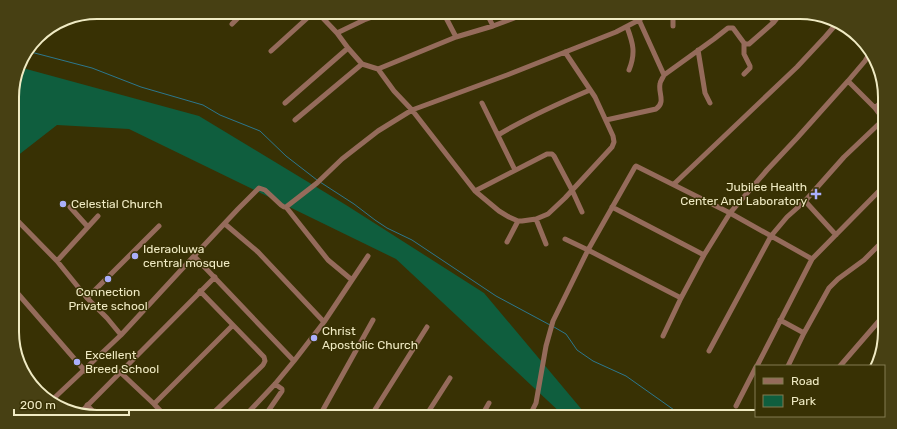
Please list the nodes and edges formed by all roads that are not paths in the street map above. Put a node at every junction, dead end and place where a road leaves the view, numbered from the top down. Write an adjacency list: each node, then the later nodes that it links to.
1 (237, 19): 13 (street)
2 (306, 19): 23 (street)
3 (324, 19): 18 (street)
4 (367, 19): 18 (street)
5 (447, 19): 19 (street)
6 (490, 19): 14 (street)
7 (512, 19): 14 (street)
8 (673, 19): 15 (street)
9 (772, 19): 12 (street)
10 (776, 19): 12 (street)
11 (639, 20): 16 (street); 30 (street)
12 (774, 22): 20 (street)
13 (232, 24)
14 (493, 26): 19 (street)
15 (673, 26)
16 (627, 27): 24 (street); 28 (street)
17 (834, 27): 45 (street)
18 (338, 33): 21 (street)
19 (456, 37): 27 (street)
20 (744, 43): 22 (street); 29 (street)
21 (348, 48): 26 (street); 33 (street)
22 (698, 50): 30 (street); 35 (street)
23 (271, 51)
24 (565, 52): 32 (street); 38 (street)
25 (868, 57): 31 (street)
26 (362, 64): 27 (street); 40 (street)
27 (378, 69): 38 (street)
28 (629, 70)
29 (744, 74)
30 (664, 75): 41 (street)
31 (848, 81): 37 (street); 54 (street)
32 (590, 90): 41 (street); 43 (street)
33 (285, 103)
34 (482, 103): 43 (street)
35 (710, 103)
36 (878, 105): 37 (street)
37 (875, 108): 39 (street)
38 (412, 110): 47 (street); 51 (street)
39 (878, 112)
40 (295, 120)
41 (606, 120): 46 (street)
42 (878, 126): 49 (street)
43 (498, 135): 44 (street)
44 (515, 170): 46 (street); 47 (street)
45 (674, 184): 52 (street); 54 (street)
46 (572, 190): 53 (street); 56 (street)
47 (475, 191): 57 (street)
48 (878, 192): 62 (street)
49 (806, 201): 62 (street); 63 (street)
50 (70, 207): 61 (street)
51 (286, 207): 59 (street); 75 (street)
52 (612, 207): 68 (street); 69 (street)
53 (582, 212)
54 (730, 213): 63 (street); 69 (street)
55 (98, 216): 61 (street)
56 (536, 219): 57 (street); 66 (street)
57 (518, 221): 65 (street)
58 (19, 222): 73 (street)
59 (225, 224): 70 (street); 82 (street)
60 (159, 226): 78 (street)
61 (88, 227): 73 (street)
62 (836, 235): 72 (street)
63 (771, 236): 72 (street); 89 (street)
64 (565, 239): 68 (street)
65 (506, 242)
66 (546, 244)
67 (878, 246): 86 (street)
68 (588, 250): 79 (street); 114 (street)
69 (704, 255): 79 (street)
70 (194, 256): 74 (street); 87 (street)
71 (368, 256): 75 (street)
72 (812, 259): 81 (street)
73 (57, 261): 78 (street)
74 (215, 277): 76 (street); 90 (street)
75 (352, 280): 82 (street)
76 (200, 291): 84 (street); 96 (street)
77 (19, 295): 95 (street)
78 (87, 298): 87 (street)
79 (681, 298): 88 (street)
80 (373, 320): 110 (street)
81 (780, 320): 86 (street); 91 (street)
82 (324, 322): 90 (street)
83 (878, 322): 93 (street)
84 (233, 325): 101 (street); 107 (street)
85 (427, 327): 111 (street)
86 (804, 333): 92 (street)
87 (121, 335): 95 (street)
88 (663, 336)
89 (709, 351)
90 (294, 361): 98 (street)
91 (757, 365)
92 (788, 365)
93 (841, 365)
94 (755, 369): 103 (street)
95 (85, 371): 99 (street)
96 (120, 372): 101 (street); 102 (street)
97 (450, 378): 112 (street)
98 (275, 384): 108 (street); 109 (street)
99 (55, 398)
100 (489, 403): 113 (street)
101 (154, 404): 106 (street)
102 (87, 405): 104 (street); 105 (street)
103 (736, 406)
104 (84, 408)
105 (91, 410)
106 (160, 410)
107 (216, 410)
108 (251, 410)
109 (269, 410)
110 (323, 410)
111 (375, 410)
112 (429, 410)
113 (485, 410)
114 (532, 410)

